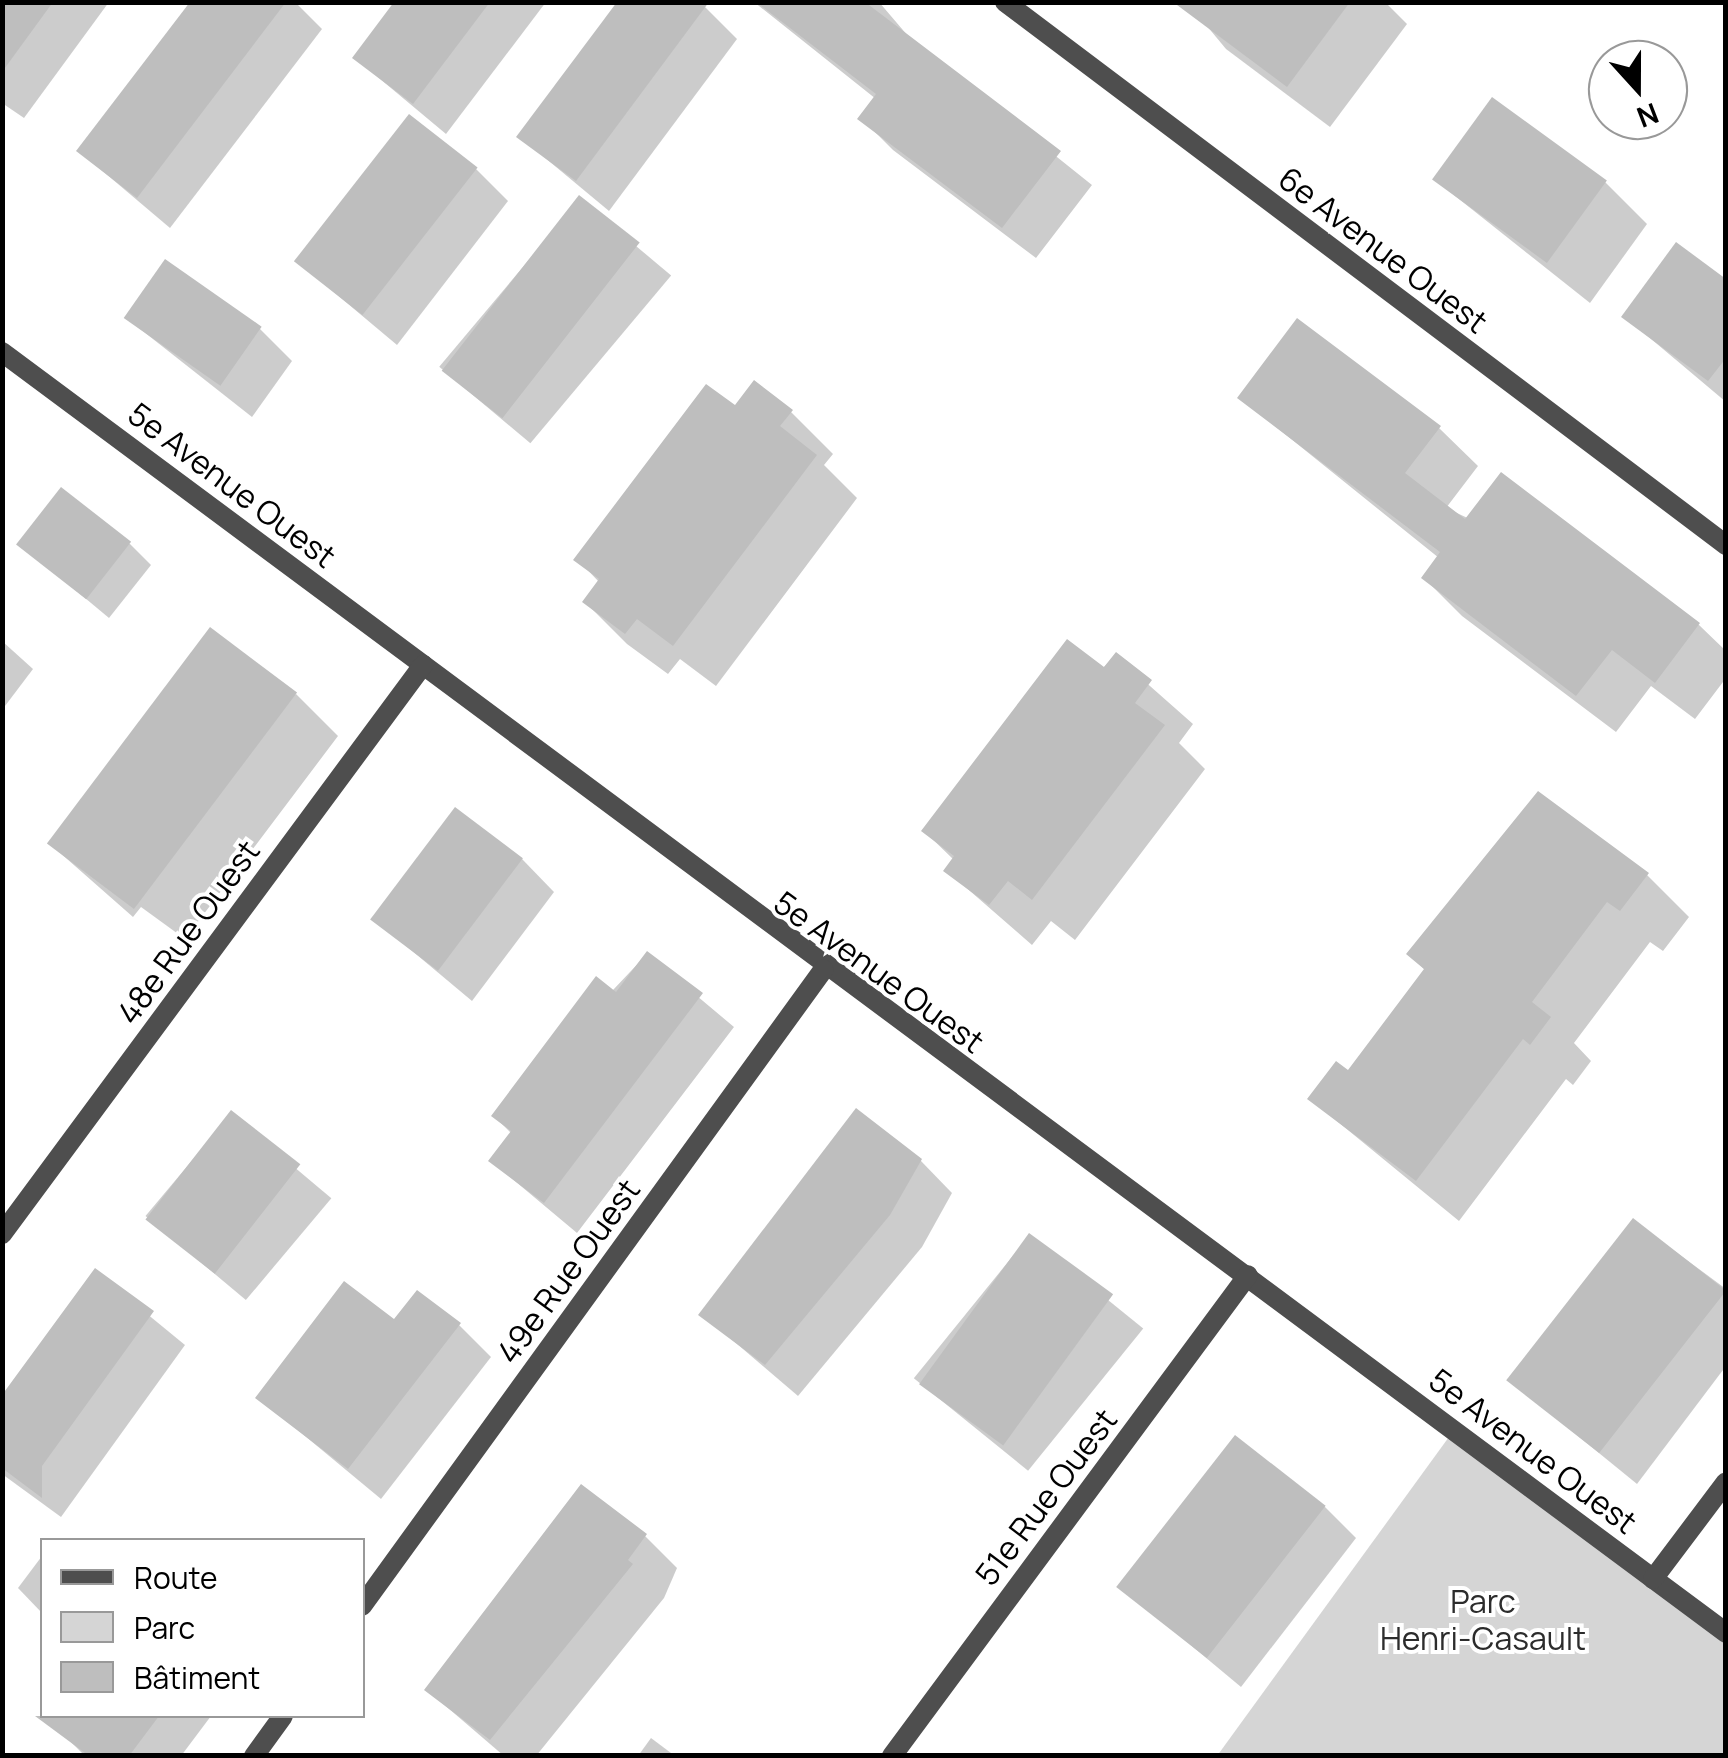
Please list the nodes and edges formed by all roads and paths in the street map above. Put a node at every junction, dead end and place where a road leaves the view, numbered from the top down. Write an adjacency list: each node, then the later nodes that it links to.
1 (1005, 2): 3 (street, 6e Avenue Ouest)
2 (3, 353): 4 (street, 5e Avenue Ouest)
3 (1726, 546)
4 (422, 666): 5 (street, 5e Avenue Ouest); 6 (street, 48e Rue Ouest)
5 (822, 970): 7 (street, 5e Avenue Ouest); 10 (street, 49e Rue Ouest)
6 (2, 1234)
7 (1248, 1275): 9 (street, 5e Avenue Ouest); 14 (street, 51e Rue Ouest)
8 (1726, 1482): 9 (street)
9 (1653, 1579): 11 (street, 5e Avenue Ouest)
10 (365, 1602)
11 (1726, 1634)
12 (282, 1718): 13 (street)
13 (254, 1756)
14 (892, 1756)

